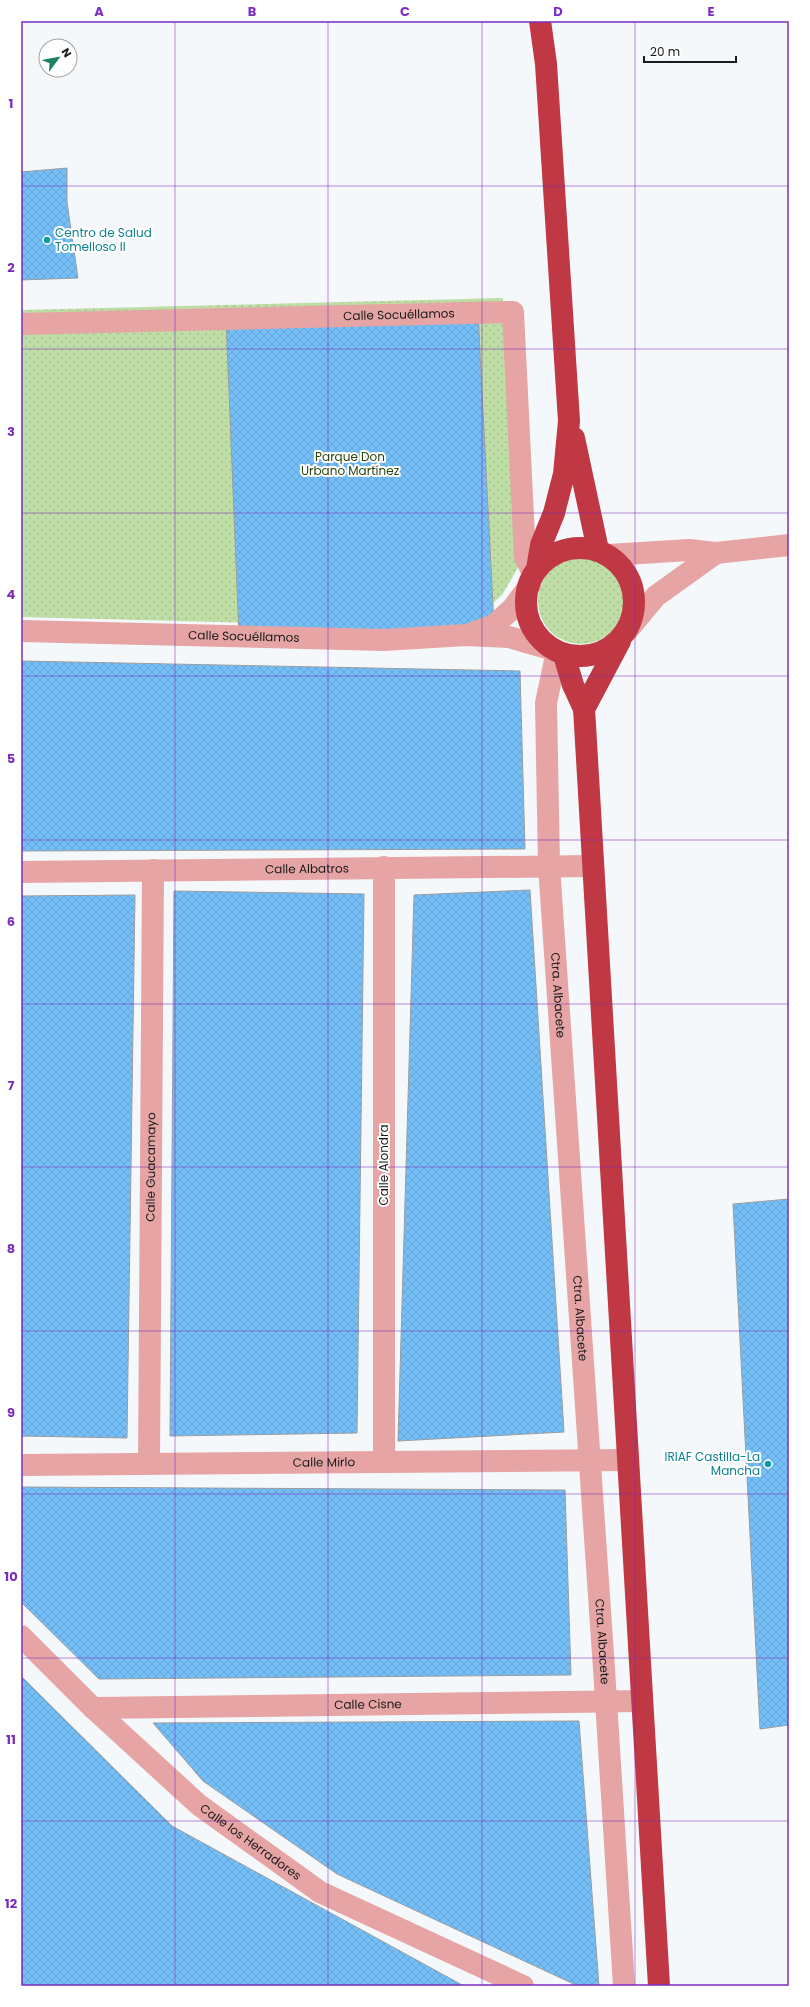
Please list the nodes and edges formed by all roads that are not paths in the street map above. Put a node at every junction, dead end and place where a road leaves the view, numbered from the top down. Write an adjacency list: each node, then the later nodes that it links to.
1 (540, 21): 3 (highway)
2 (21, 324): 7 (street, Calle Socuéllamos)
3 (569, 421): 5 (highway); 7 (highway)
4 (789, 545): 6 (street)
5 (604, 553): 6 (street); 7 (highway); 10 (highway)
6 (716, 553): 10 (street)
7 (533, 576): 9 (street, Calle Socuéllamos); 11 (highway)
8 (21, 631): 9 (street, Calle Socuéllamos)
9 (466, 635): 11 (street, Calle Socuéllamos)
10 (624, 636): 11 (highway); 12 (highway)
11 (561, 653): 12 (highway); 13 (street, Ctra. Albacete)
12 (584, 709): 14 (highway)
13 (549, 866): 14 (street, Calle Albatros); 15 (street, Calle Albatros); 18 (street, Ctra. Albacete)
14 (593, 866): 19 (highway)
15 (384, 867): 16 (street, Calle Albatros); 20 (street, Calle Alondra)
16 (153, 870): 17 (street, Calle Albatros); 21 (street, Calle Guacamayo)
17 (21, 872)
18 (590, 1460): 19 (street, Calle Mirlo); 20 (street, Calle Mirlo); 24 (street, Ctra. Albacete)
19 (628, 1460): 25 (highway)
20 (384, 1462): 21 (street, Calle Mirlo)
21 (149, 1463): 22 (street, Calle Mirlo)
22 (21, 1464)
23 (21, 1636): 26 (street, Calle los Herradores)
24 (606, 1701): 25 (street, Calle Cisne); 26 (street, Calle Cisne); 28 (street, Ctra. Albacete)
25 (642, 1701): 29 (highway)
26 (93, 1708): 27 (street, Calle los Herradores)
27 (523, 1986)
28 (624, 1986)
29 (658, 1986)

